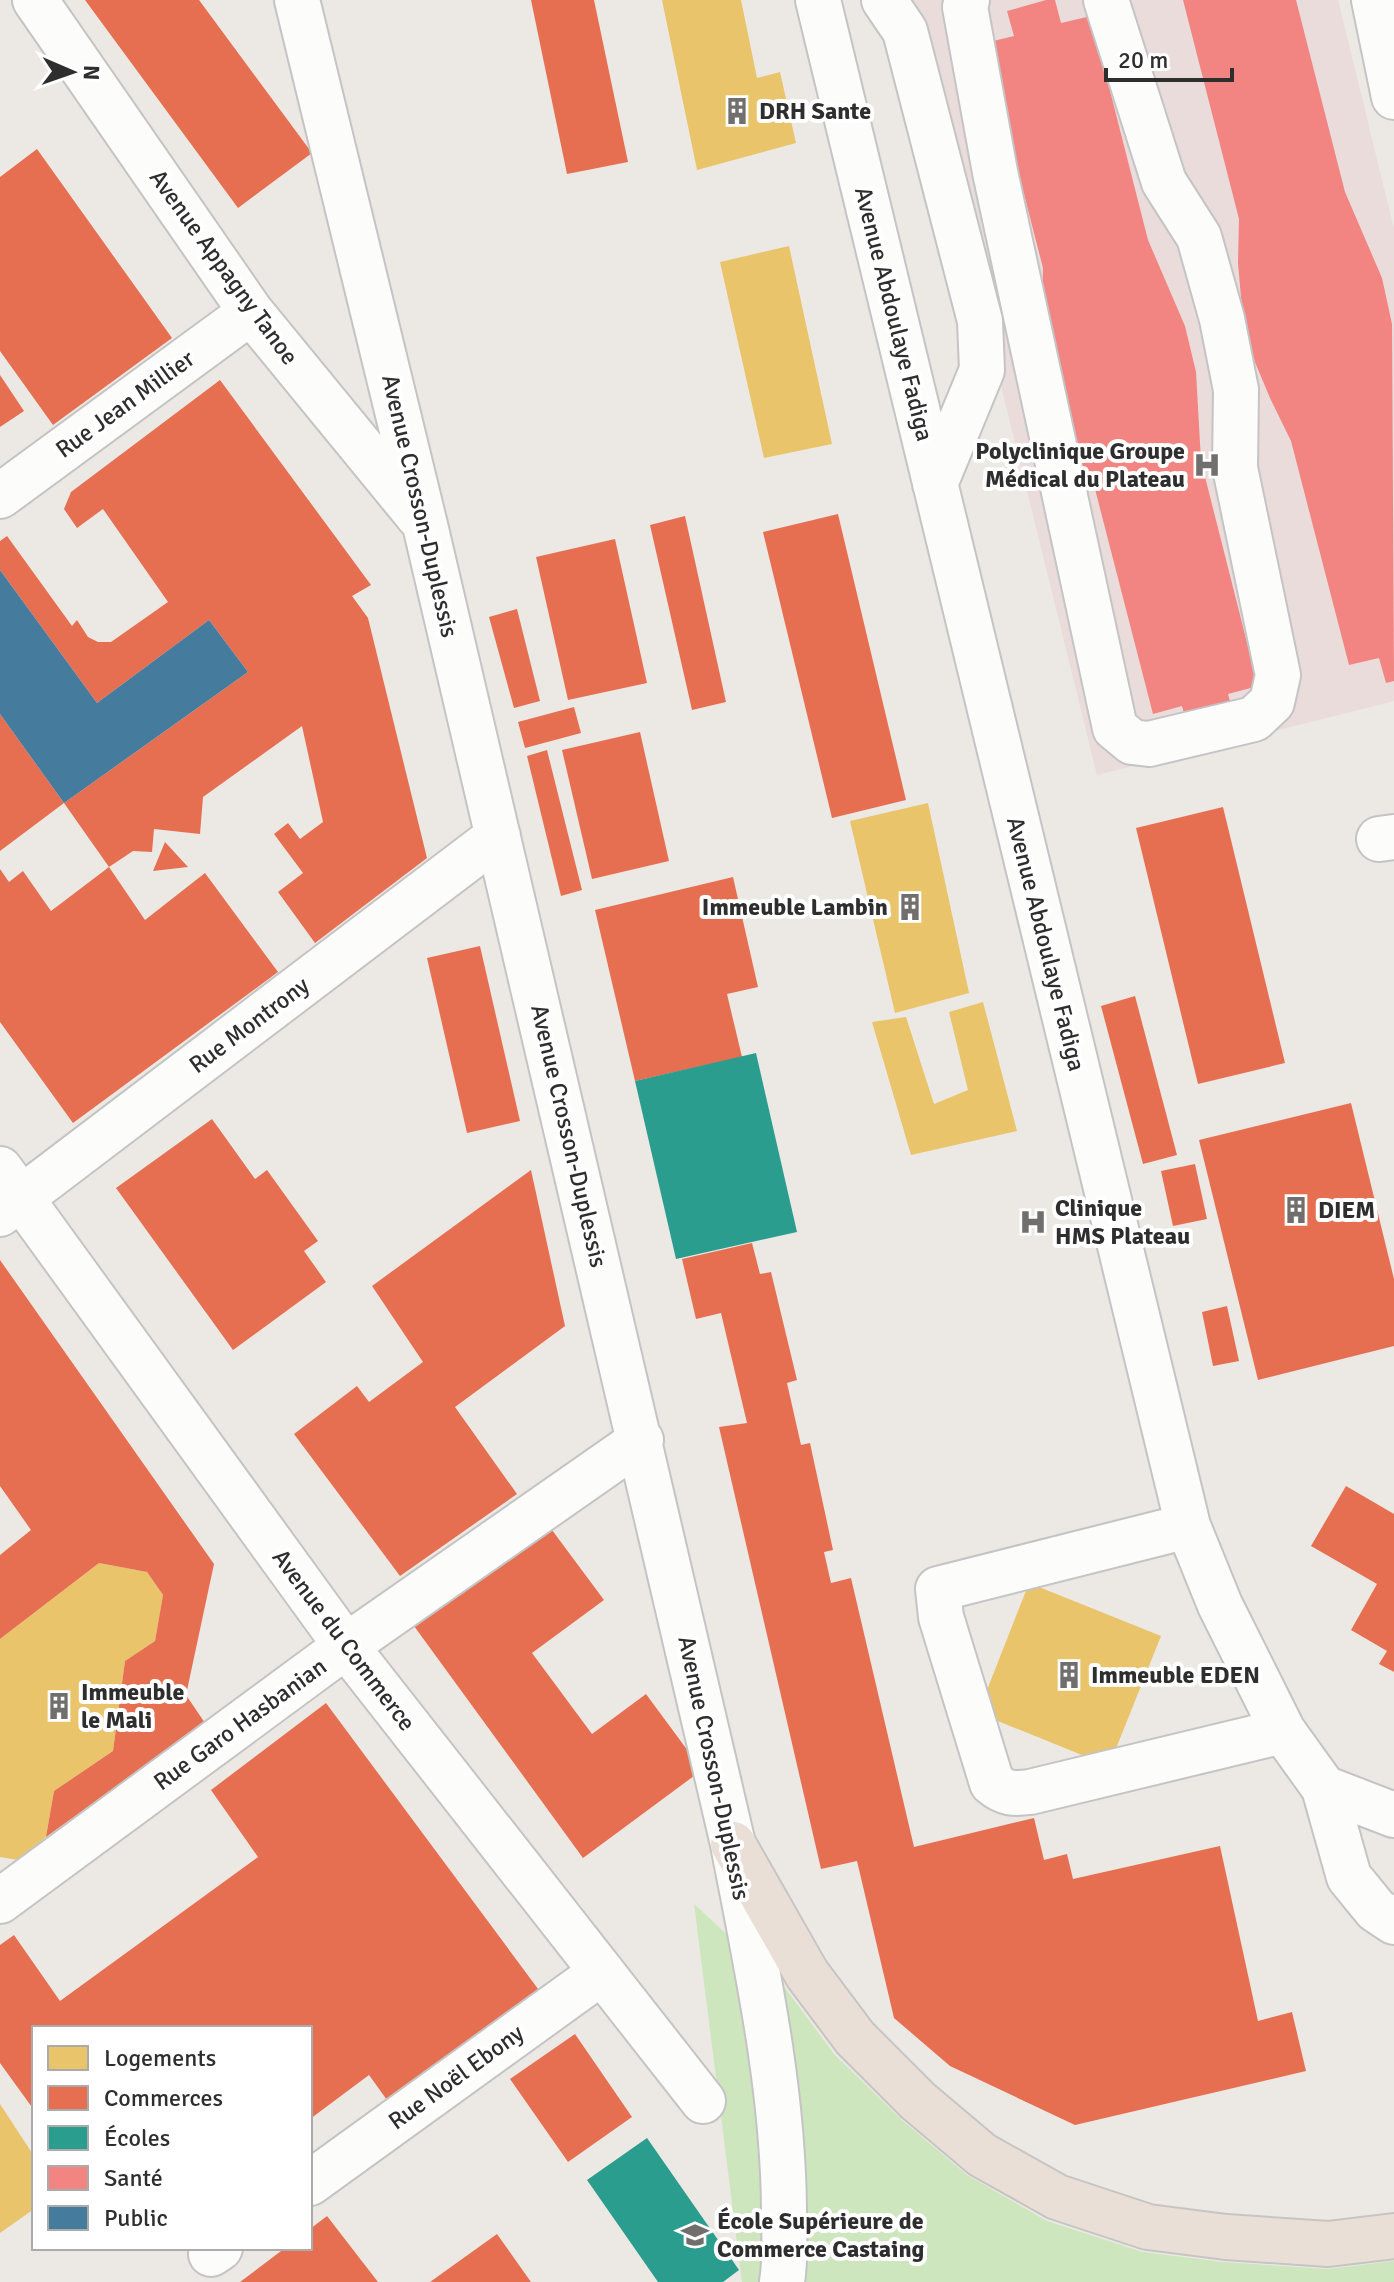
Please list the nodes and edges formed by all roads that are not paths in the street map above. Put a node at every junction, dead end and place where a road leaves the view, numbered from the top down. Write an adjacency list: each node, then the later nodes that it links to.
1 (35, 0): 11 (street, Avenue Appagny Tanoe)
2 (297, 0): 14 (street, Avenue Crosson-Duplessis)
3 (818, 0): 12 (street, Avenue Abdoulaye Fadiga)
4 (884, 0): 10 (street)
5 (967, 0): 9 (street)
6 (1106, 0): 9 (street)
7 (1374, 0): 8 (street)
8 (1394, 97)
9 (995, 172): 10 (street)
10 (946, 189): 12 (street)
11 (251, 312): 13 (street, Rue Jean Millier); 14 (street, Avenue Appagny Tanoe)
12 (935, 484): 18 (street, Avenue Abdoulaye Fadiga)
13 (0, 496)
14 (425, 525): 15 (street, Avenue Crosson-Duplessis)
15 (498, 836): 16 (street, Rue Montrony); 17 (street, Avenue Crosson-Duplessis)
16 (7, 1194): 19 (street, Avenue du Commerce)
17 (641, 1440): 19 (street, Rue Garo Hasbanian); 23 (street, Avenue Crosson-Duplessis)
18 (1188, 1526): 20 (street, Avenue Abdoulaye Fadiga); 20 (street)
19 (346, 1646): 24 (street, Rue Garo Hasbanian); 26 (street, Avenue du Commerce)
20 (1283, 1731): 21 (street, Avenue Abdoulaye Fadiga)
21 (1324, 1788): 22 (street); 25 (street)
22 (1394, 1815)
23 (733, 1844): 29 (highway); 30 (street, Avenue Crosson-Duplessis)
24 (0, 1901)
25 (1394, 1922)
26 (602, 1972): 27 (street, Avenue du Commerce); 28 (street, Rue Noël Ebony)
27 (703, 2101)
28 (312, 2182)
29 (1394, 2236)
30 (782, 2282)

